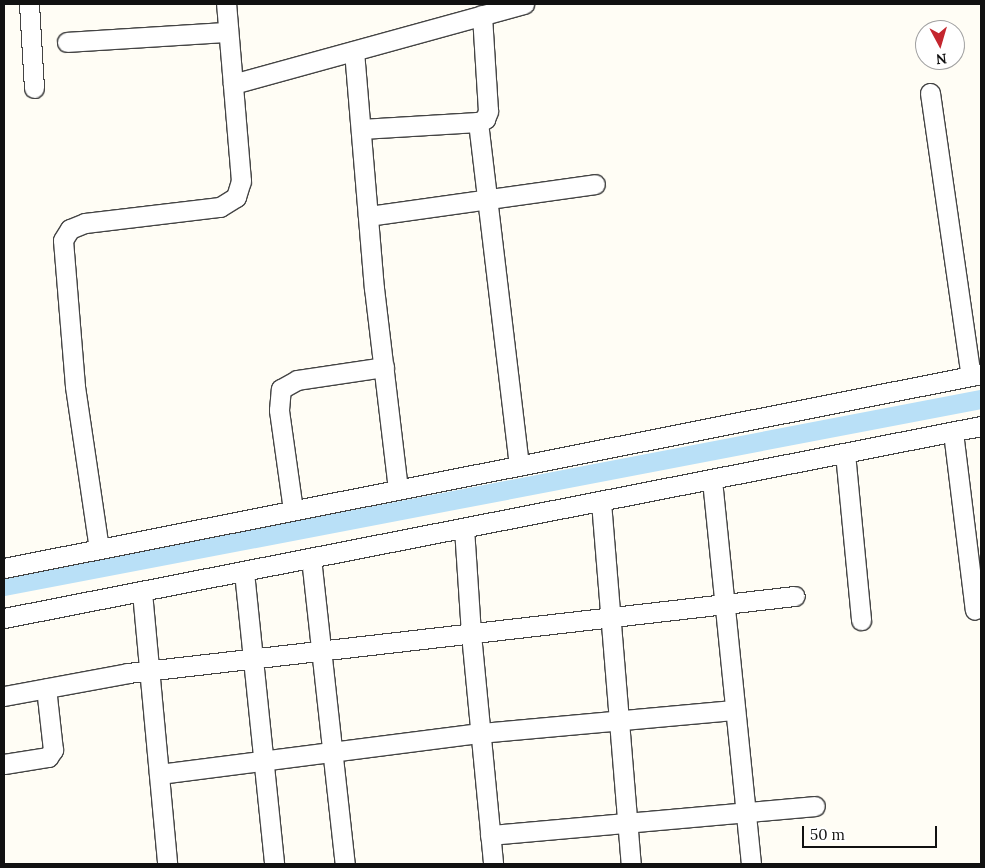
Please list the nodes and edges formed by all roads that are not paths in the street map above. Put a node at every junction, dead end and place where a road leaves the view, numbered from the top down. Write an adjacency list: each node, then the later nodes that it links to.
1 (29, 4): 9 (street)
2 (226, 4): 5 (street)
3 (524, 4): 4 (street)
4 (482, 15): 7 (street); 11 (street)
5 (228, 32): 6 (street); 8 (street)
6 (67, 42)
7 (354, 51): 8 (street); 12 (street)
8 (233, 84): 27 (street)
9 (34, 88)
10 (930, 93): 17 (street)
11 (478, 122): 12 (street); 14 (street)
12 (361, 129): 15 (street)
13 (595, 184): 14 (street)
14 (487, 198): 15 (street); 21 (street)
15 (368, 216): 16 (street)
16 (384, 367): 23 (street); 25 (street)
17 (976, 375): 21 (street)
18 (981, 426): 19 (street)
19 (953, 432): 20 (street); 34 (street)
20 (846, 453): 22 (street); 37 (street)
21 (519, 466): 23 (street)
22 (712, 480): 24 (street); 33 (street)
23 (398, 490): 25 (street)
24 (600, 502): 26 (street); 36 (street)
25 (293, 510): 27 (street)
26 (464, 528): 28 (street); 38 (street)
27 (99, 549): 29 (street)
28 (311, 558): 30 (street); 39 (street)
29 (4, 568)
30 (244, 572): 31 (street); 40 (street)
31 (142, 592): 35 (street); 41 (street)
32 (795, 596): 33 (street)
33 (724, 604): 36 (street); 44 (street)
34 (975, 610)
35 (4, 618)
36 (611, 618): 38 (street); 45 (street)
37 (861, 620)
38 (471, 634): 39 (street); 46 (street)
39 (323, 650): 40 (street); 47 (street)
40 (255, 658): 41 (street); 48 (street)
41 (150, 670): 42 (street); 50 (street)
42 (46, 688): 43 (street); 49 (street)
43 (4, 696)
44 (735, 710): 45 (street); 52 (street)
45 (620, 720): 46 (street); 53 (street)
46 (480, 733): 47 (street); 54 (street)
47 (333, 753): 48 (street); 57 (street)
48 (265, 761): 50 (street); 56 (street)
49 (4, 764)
50 (159, 774): 55 (street)
51 (815, 806): 52 (street)
52 (746, 812): 53 (street); 60 (street)
53 (628, 823): 54 (street); 59 (street)
54 (490, 835): 58 (street)
55 (167, 864)
56 (274, 864)
57 (345, 864)
58 (493, 864)
59 (631, 864)
60 (751, 864)

